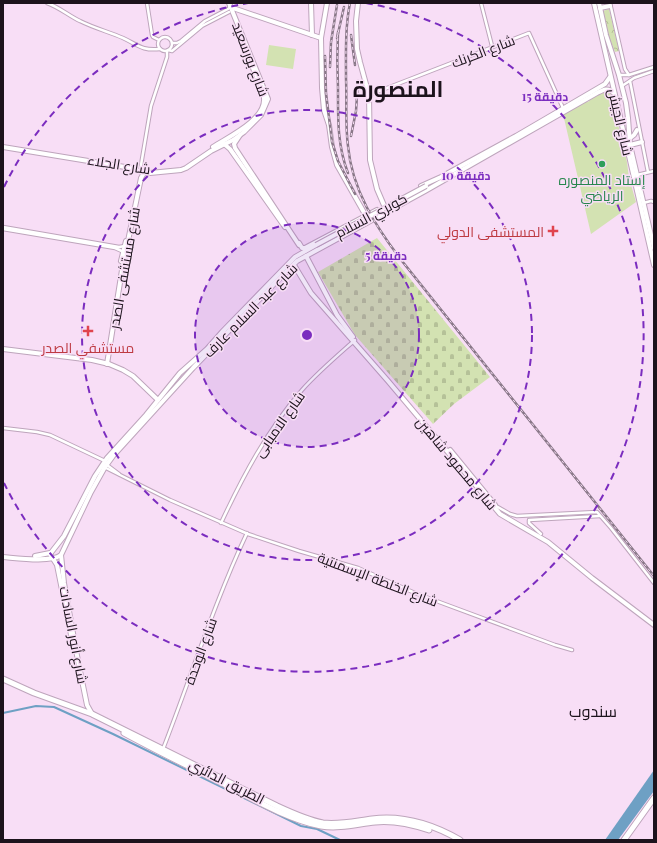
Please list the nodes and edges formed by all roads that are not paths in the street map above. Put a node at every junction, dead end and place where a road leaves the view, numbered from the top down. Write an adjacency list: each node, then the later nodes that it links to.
1 (47, 3): 18 (street)
2 (147, 3): 15 (street)
3 (310, 3): 13 (main road)
4 (327, 3): 14 (main road)
5 (358, 3): 31 (main road)
6 (481, 3): 17 (street)
7 (594, 3): 21 (main road, شارع الجيش)
8 (599, 3): 11 (main road, شارع الجيش)
9 (610, 5): 11 (main road); 24 (street)
10 (228, 7): 12 (street); 13 (main road); 36 (main road, شارع بورسعيد)
11 (600, 8): 20 (main road, شارع الجيش)
12 (201, 25): 16 (street); 19 (street)
13 (312, 35): 14 (main road)
14 (321, 38): 58 (main road)
15 (159, 40): 16 (street); 18 (street)
16 (172, 43): 19 (street)
17 (492, 46): 31 (street, شارع الكرنك); 33 (street, شارع الكرنك)
18 (160, 49): 19 (street)
19 (167, 50): 47 (street)
20 (612, 54): 21 (main road); 23 (main road, شارع الجيش)
21 (607, 61): 25 (main road, شارع الجيش)
22 (654, 69): 24 (street); 26 (street)
23 (619, 75): 24 (street); 28 (main road, شارع الجيش)
24 (629, 75)
25 (610, 77): 27 (main road); 30 (main road, شارع الجيش)
26 (630, 81): 28 (street); 42 (street)
27 (605, 84): 29 (main road); 33 (main road)
28 (622, 86): 32 (main road, شارع الجيش)
29 (604, 90): 30 (main road); 51 (main road)
30 (614, 93): 34 (main road, شارع الجيش)
31 (370, 95): 56 (main road)
32 (626, 103): 34 (main road); 35 (main road, شارع الجيش)
33 (563, 108): 51 (main road)
34 (619, 114): 37 (main road, شارع الجيش)
35 (629, 123): 37 (main road); 41 (main road, شارع الجيش)
36 (251, 124): 39 (main road, شارع بورسعيد); 40 (main road, شارع بورسعيد)
37 (621, 124): 69 (main road, شارع الجيش)
38 (637, 130): 41 (main road)
39 (240, 135): 43 (main road, شارع بورسعيد); 53 (main road, شارع محمود شاهين)
40 (227, 138): 46 (main road, شارع الجلاء)
41 (629, 139): 44 (main road, شارع الجيش)
42 (642, 142): 44 (main road); 49 (street)
43 (224, 144): 46 (main road, شارع الجلاء); 53 (main road, شارع محمود شاهين)
44 (630, 145): 50 (main road, شارع الجيش)
45 (3, 146): 47 (main road, شارع الجلاء)
46 (197, 159): 47 (main road, شارع الجلاء)
47 (142, 171): 66 (main road, شارع مستشفى الصدر)
48 (654, 171): 49 (street)
49 (648, 172): 50 (street)
50 (637, 175): 55 (main road, شارع الجيش)
51 (440, 180): 52 (main road, كوبري السلام)
52 (425, 187): 56 (main road, شارع عبد السلام عارف); 57 (main road, شارع عبد السلام عارف); 67 (main road, كوبري السلام, bridge)
53 (264, 195): 64 (main road, شارع محمود شاهين); 67 (main road, شارع محمود شاهين)
54 (654, 202): 55 (street)
55 (643, 203): 65 (main road, شارع الجيش)
56 (384, 206): 57 (main road); 58 (main road, شارع عبد السلام عارف)
57 (386, 211): 60 (main road, شارع عبد السلام عارف)
58 (366, 216): 59 (main road, شارع عبد السلام عارف)
59 (361, 218): 60 (main road); 62 (main road, شارع عبد السلام عارف)
60 (364, 223): 63 (main road, شارع عبد السلام عارف)
61 (3, 228): 66 (street)
62 (342, 228): 63 (main road); 64 (main road, شارع عبد السلام عارف)
63 (346, 233): 67 (main road, شارع عبد السلام عارف)
64 (298, 243): 67 (main road, شارع محمود شاهين)
65 (654, 247)
66 (124, 248): 74 (main road, شارع مستشفى الصدر)
67 (302, 254): 68 (main road, شارع عبد السلام عارف); 70 (main road, شارع محمود شاهين); 75 (main road, شارع عبد السلام عارف)
68 (294, 265): 71 (main road, شارع محمود شاهين); 76 (main road, شارع عبد السلام عارف)
69 (654, 265)
70 (334, 309): 71 (main road); 72 (main road, شارع محمود شاهين)
71 (330, 312): 72 (main road, شارع محمود شاهين)
72 (354, 341): 80 (main road, شارع محمود شاهين); 85 (street, شارع الامبابى)
73 (3, 349): 74 (main road)
74 (106, 363): 79 (main road)
75 (185, 368): 76 (main road); 78 (main road, شارع عبد السلام عارف)
76 (193, 368): 77 (main road, شارع عبد السلام عارف)
77 (185, 377): 78 (main road); 82 (main road, شارع عبد السلام عارف)
78 (174, 381): 79 (main road, شارع عبد السلام عارف)
79 (158, 400): 82 (main road, شارع عبد السلام عارف)
80 (419, 416): 83 (main road, شارع محمود شاهين); 97 (main road, شارع محمود شاهين)
81 (3, 428): 82 (street, شارع الخلطة الإسمنتية)
82 (104, 464): 85 (street, شارع الخلطة الإسمنتية); 88 (main road, شارع عبد السلام عارف); 89 (main road, شارع عبد السلام عارف)
83 (496, 506): 84 (street); 87 (main road, شارع محمود شاهين)
84 (600, 516): 87 (street); 96 (street)
85 (222, 523): 86 (street, شارع الخلطة الإسمنتية)
86 (247, 533): 98 (street, شارع الخلطة الإسمنتية); 103 (street, شارع الوحدة)
87 (541, 534): 97 (main road, شارع محمود شاهين)
88 (60, 543): 89 (main road); 90 (main road, شارع عبد السلام عارف)
89 (64, 546): 91 (main road, شارع عبد السلام عارف)
90 (50, 553): 92 (main road); 93 (main road)
91 (61, 555): 93 (main road); 94 (main road, شارع أنور السادات)
92 (3, 556): 93 (main road)
93 (53, 558): 95 (main road, شارع أنور السادات)
94 (61, 561): 95 (main road); 100 (main road, شارع أنور السادات)
95 (56, 562): 100 (main road, شارع أنور السادات)
96 (654, 583)
97 (654, 623)
98 (572, 650)
99 (3, 681): 101 (highway, الطريق الدائري); 104 (highway, الطريق الدائري)
100 (86, 703): 101 (main road, شارع أنور السادات); 102 (main road, شارع أنور السادات)
101 (83, 710): 102 (highway, الطريق الدائري)
102 (92, 714): 103 (highway, الطريق الدائري)
103 (163, 749): 104 (highway, الطريق الدائري)
104 (201, 770): 105 (highway, الطريق الدائري)
105 (217, 778): 108 (highway, الطريق الدائري); 109 (highway, الطريق الدائري)
106 (654, 798): 110 (highway)
107 (654, 804): 111 (highway)
108 (454, 840)
109 (460, 840)
110 (624, 840)
111 (627, 840)

